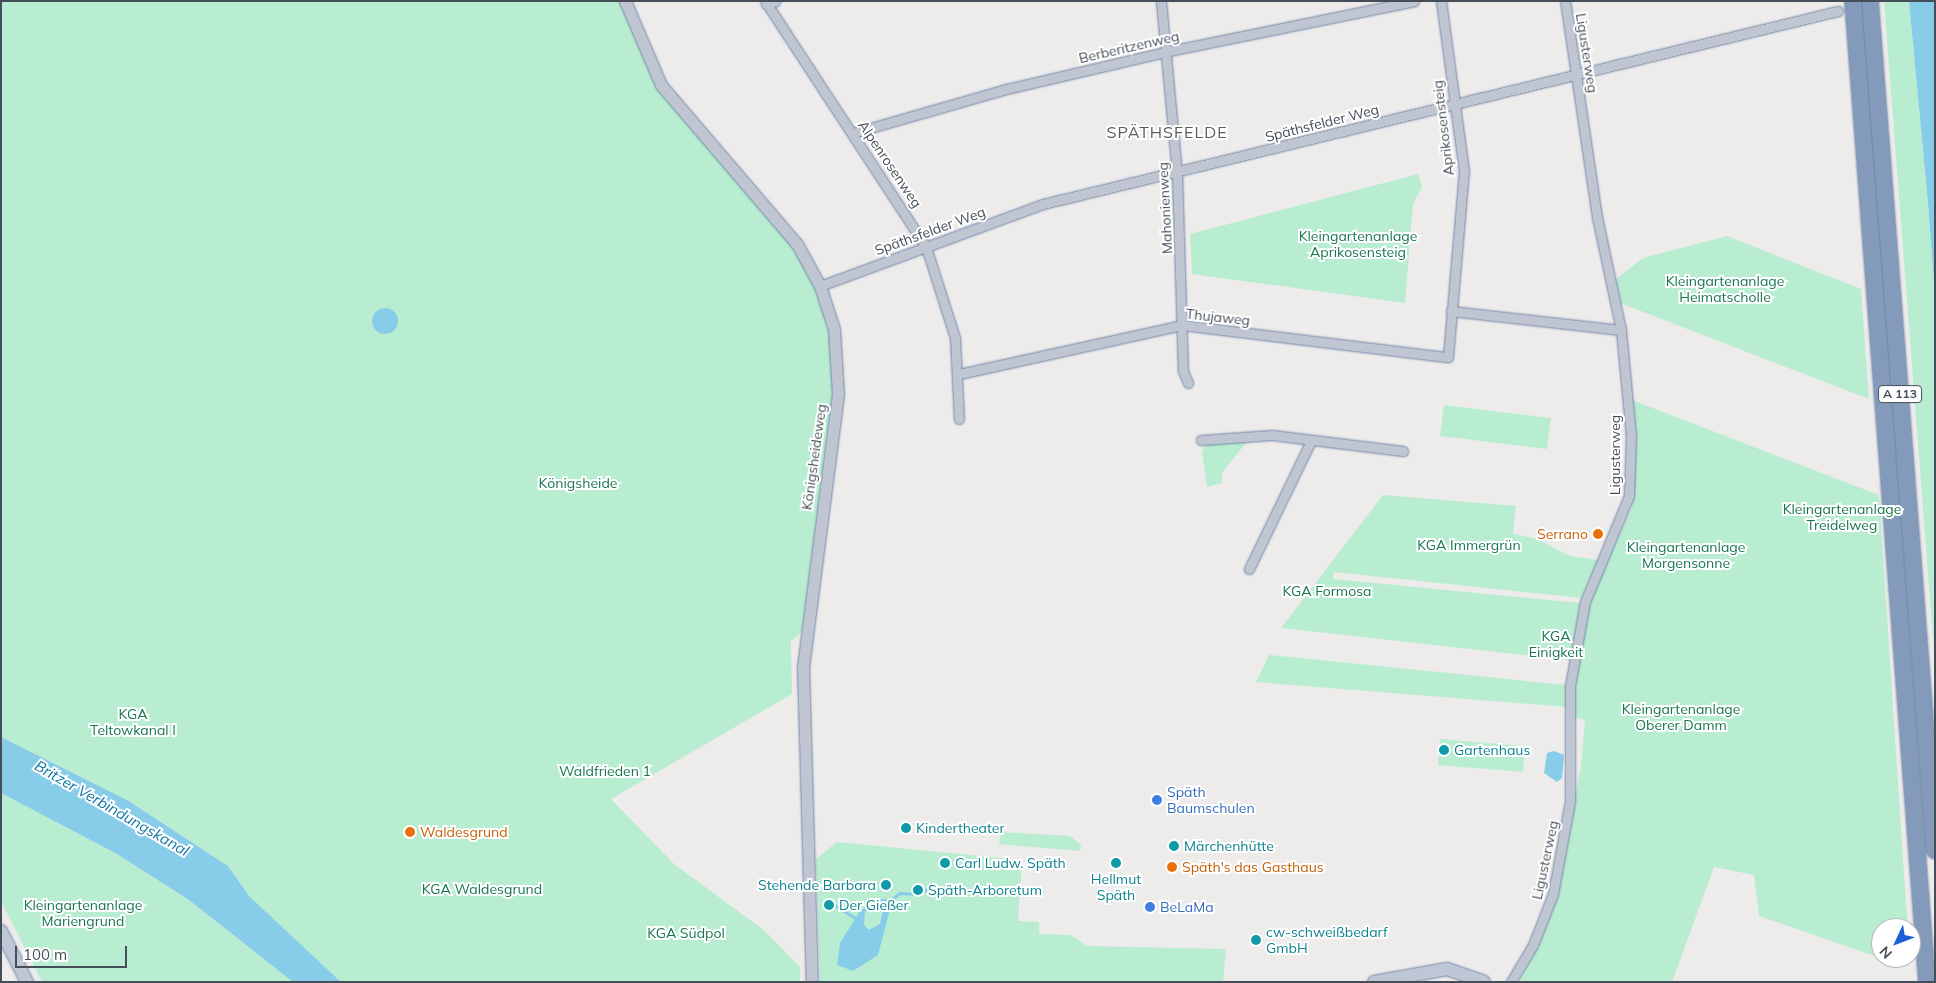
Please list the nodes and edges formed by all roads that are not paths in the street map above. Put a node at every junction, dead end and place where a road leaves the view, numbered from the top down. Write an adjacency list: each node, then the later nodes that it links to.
1 (625, 1): 18 (street, Königsheideweg)
2 (776, 1): 9 (street)
3 (1161, 1): 12 (street, Mahonienweg)
4 (1414, 1): 12 (street, Berberitzenweg)
5 (1441, 1): 14 (street, Aprikosensteig)
6 (1565, 1): 13 (street, Ligusterweg)
7 (1853, 1): 11 (highway, A 113)
8 (1870, 1): 30 (highway, A 113)
9 (765, 2): 15 (street, Alpenrosenweg)
10 (1841, 6): 11 (highway); 13 (street, Späthsfelder Weg)
11 (1854, 22): 37 (highway, A 113)
12 (1169, 51): 15 (street, Berberitzenweg); 16 (street, Mahonienweg)
13 (1576, 76): 14 (street, Späthsfelder Weg); 21 (street, Ligusterweg)
14 (1454, 105): 16 (street, Späthsfelder Weg); 19 (street, Aprikosensteig)
15 (853, 133): 17 (street, Alpenrosenweg)
16 (1177, 172): 17 (street, Späthsfelder Weg); 20 (street, Mahonienweg)
17 (926, 247): 18 (street, Späthsfelder Weg); 23 (street, Alpenrosenweg)
18 (820, 286): 33 (street, Königsheideweg)
19 (1451, 311): 21 (street); 22 (street, Aprikosensteig)
20 (1182, 325): 22 (street, Thujaweg); 23 (street, Thujaweg); 24 (street, Mahonienweg)
21 (1620, 330): 36 (street, Ligusterweg)
22 (1448, 357)
23 (959, 374): 25 (street, Alpenrosenweg)
24 (1188, 383)
25 (959, 419)
26 (1201, 440): 27 (street)
27 (1311, 441): 28 (street); 29 (street)
28 (1404, 451)
29 (1249, 569)
30 (1935, 852)
31 (1, 931): 32 (main road)
32 (27, 982)
33 (812, 982)
34 (1374, 982): 35 (main road)
35 (1484, 982)
36 (1511, 982)
37 (1927, 982)

